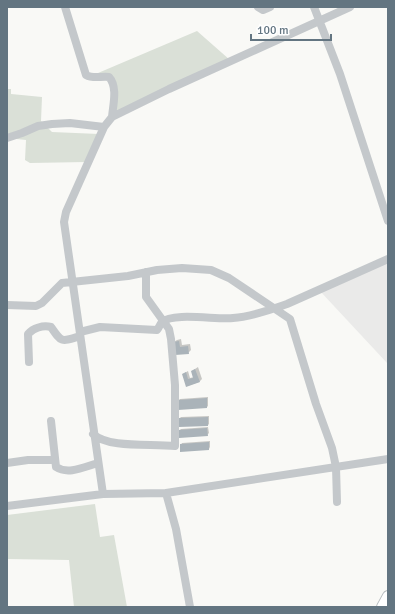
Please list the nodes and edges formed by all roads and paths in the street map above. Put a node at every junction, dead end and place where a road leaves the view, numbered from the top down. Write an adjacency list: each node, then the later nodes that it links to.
1 (64, 7): 7 (street)
2 (258, 7): 3 (street)
3 (270, 7)
4 (314, 7): 6 (street)
5 (350, 7): 6 (street)
6 (319, 22): 7 (street); 10 (street)
7 (112, 117): 8 (street)
8 (104, 127): 9 (street); 13 (street)
9 (7, 138)
10 (388, 221)
11 (388, 259): 15 (street)
12 (146, 272): 13 (street); 15 (street); 16 (street)
13 (72, 282): 14 (street); 17 (street)
14 (7, 305)
15 (275, 308): 16 (street); 25 (street)
16 (163, 322): 17 (street); 20 (street)
17 (80, 334): 18 (street); 20 (street)
18 (29, 362)
19 (51, 421): 22 (street)
20 (93, 434): 24 (street)
21 (388, 459): 25 (street)
22 (55, 460): 23 (street); 24 (street)
23 (7, 463)
24 (98, 464): 27 (street)
25 (336, 466): 26 (street); 28 (street)
26 (166, 493): 27 (street); 31 (street)
27 (103, 494): 29 (street)
28 (337, 502)
29 (7, 506)
30 (388, 596): 32 (main road)
31 (190, 607)
32 (382, 607)

